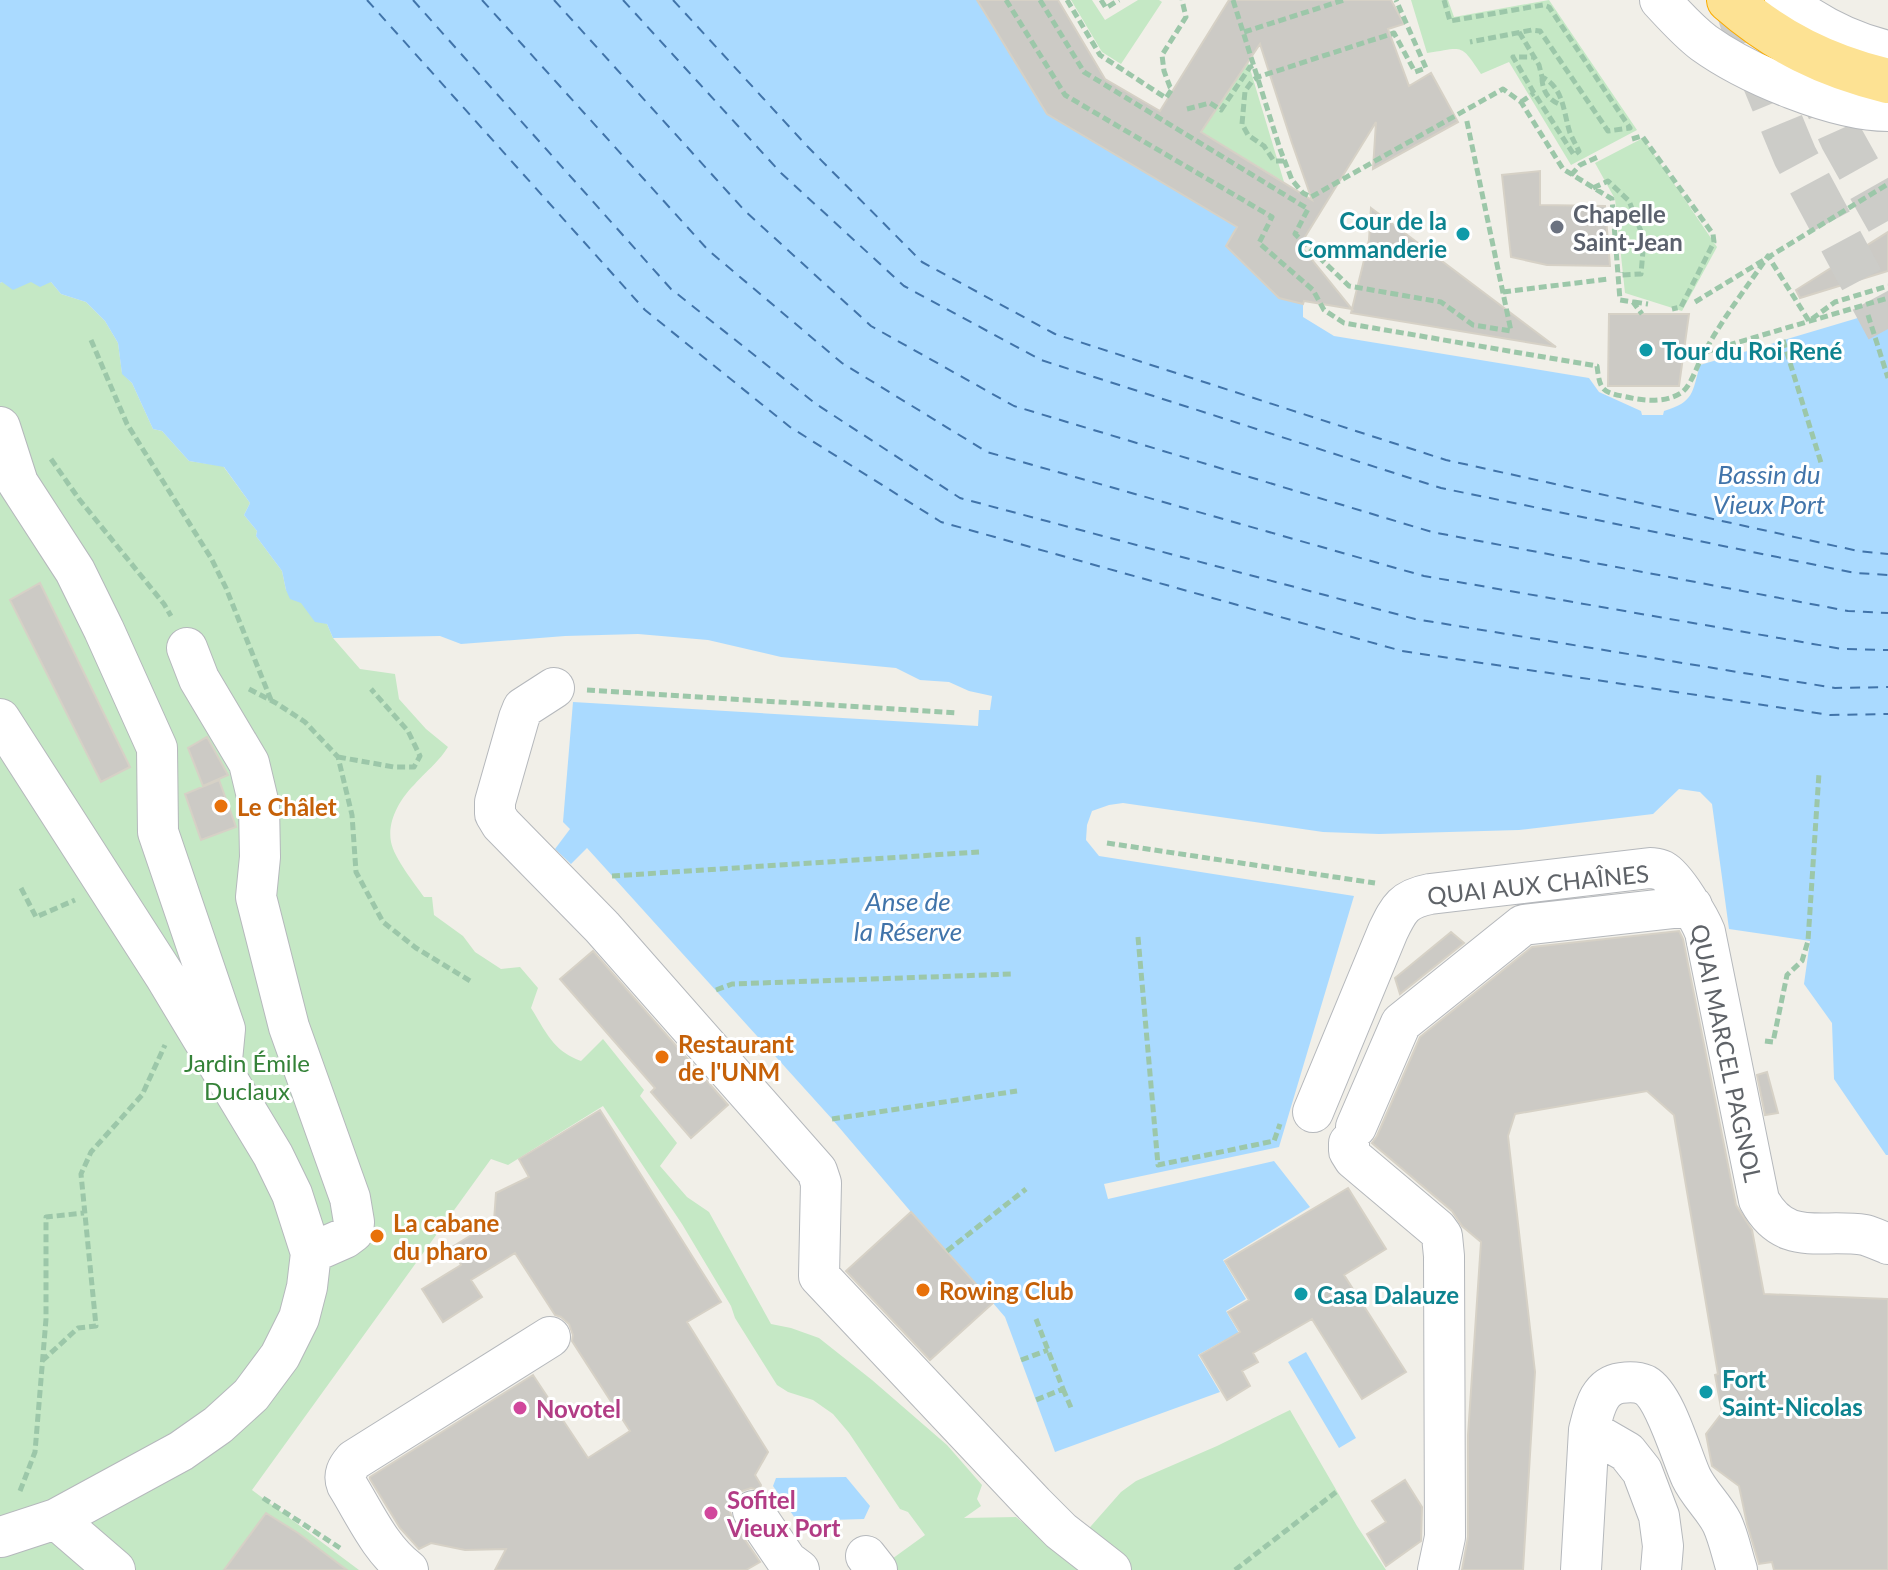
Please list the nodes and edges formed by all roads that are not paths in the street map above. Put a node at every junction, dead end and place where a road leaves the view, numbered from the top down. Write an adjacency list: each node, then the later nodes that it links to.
1 (1660, 0): 6 (street)
2 (1729, 0): 5 (highway)
3 (1785, 0): 4 (street)
4 (1888, 51)
5 (1888, 81)
6 (1888, 111)
7 (0, 427): 12 (street)
8 (187, 648): 15 (street)
9 (554, 688): 24 (street)
10 (0, 719): 12 (street)
11 (1692, 906): 13 (street, QUAI AUX CHAÎNES); 14 (street, QUAI MARCEL PAGNOL); 25 (street)
12 (221, 1068): 15 (street)
13 (1298, 1115)
14 (1888, 1244)
15 (311, 1253): 19 (street)
16 (550, 1337): 23 (street)
17 (1589, 1430): 26 (street); 27 (street); 28 (street)
18 (753, 1511): 21 (street)
19 (56, 1519): 20 (street); 22 (street)
20 (4, 1547)
21 (787, 1567)
22 (115, 1570)
23 (408, 1570)
24 (1111, 1570)
25 (1438, 1570)
26 (1581, 1570)
27 (1661, 1570)
28 (1737, 1570)

